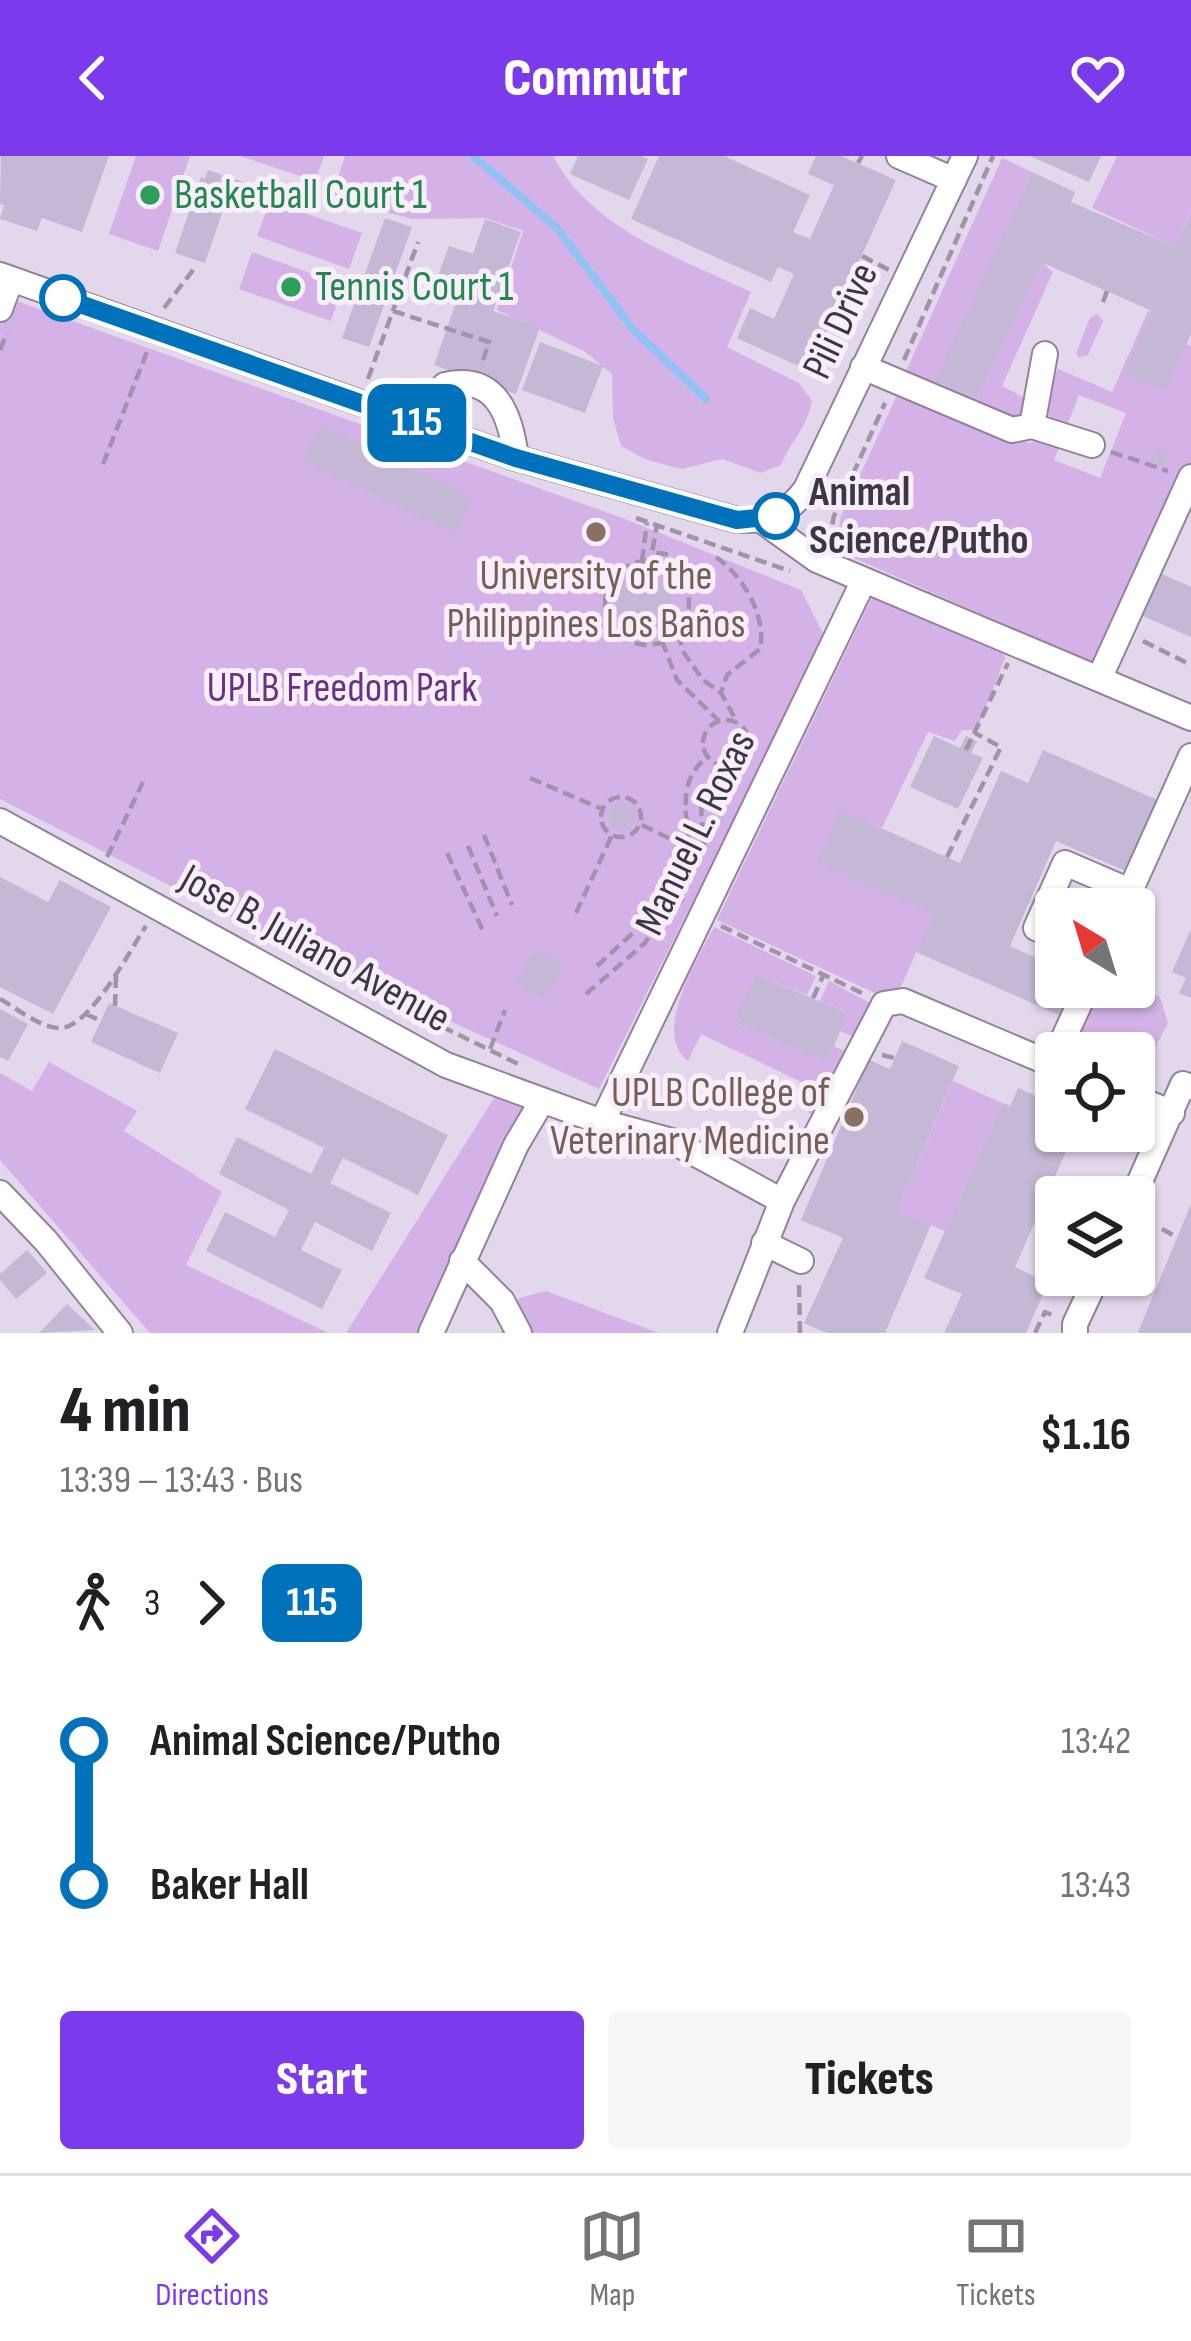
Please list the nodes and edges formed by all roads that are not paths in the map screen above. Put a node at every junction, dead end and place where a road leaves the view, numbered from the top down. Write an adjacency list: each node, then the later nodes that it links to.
1 (899, 156): 3 (street)
2 (965, 156): 3 (street, Pili Drive)
3 (954, 180): 7 (street, Pili Drive)
4 (6, 277): 5 (street); 8 (street)
5 (0, 309)
6 (1045, 354): 9 (street)
7 (863, 367): 9 (street); 13 (street, Pili Drive)
8 (410, 420): 11 (street); 11 (street)
9 (1032, 426): 10 (street)
10 (1092, 445)
11 (516, 458): 13 (street)
12 (1191, 478): 15 (street)
13 (772, 517): 14 (street)
14 (864, 580): 15 (street); 27 (street, Manuel L. Roxas)
15 (1099, 679): 16 (street)
16 (1191, 718)
17 (1191, 756): 21 (street)
18 (0, 821): 24 (street, Jose B. Juliano Avenue)
19 (1054, 888): 20 (street)
20 (1107, 888)
21 (1131, 888)
22 (1035, 1052): 30 (street)
23 (1191, 1087): 26 (street)
24 (542, 1101): 27 (street, Jose B. Juliano Avenue); 32 (street)
25 (1155, 1106): 26 (street)
26 (1172, 1113): 28 (street)
27 (602, 1122): 30 (street, Jose B. Juliano Avenue)
28 (1143, 1176)
29 (0, 1193): 35 (street)
30 (782, 1201): 31 (street)
31 (764, 1243): 33 (street); 38 (street)
32 (462, 1261): 36 (street); 37 (street)
33 (801, 1261)
34 (1088, 1296): 39 (street)
35 (120, 1333)
36 (431, 1333)
37 (519, 1333)
38 (730, 1333)
39 (1076, 1333)

